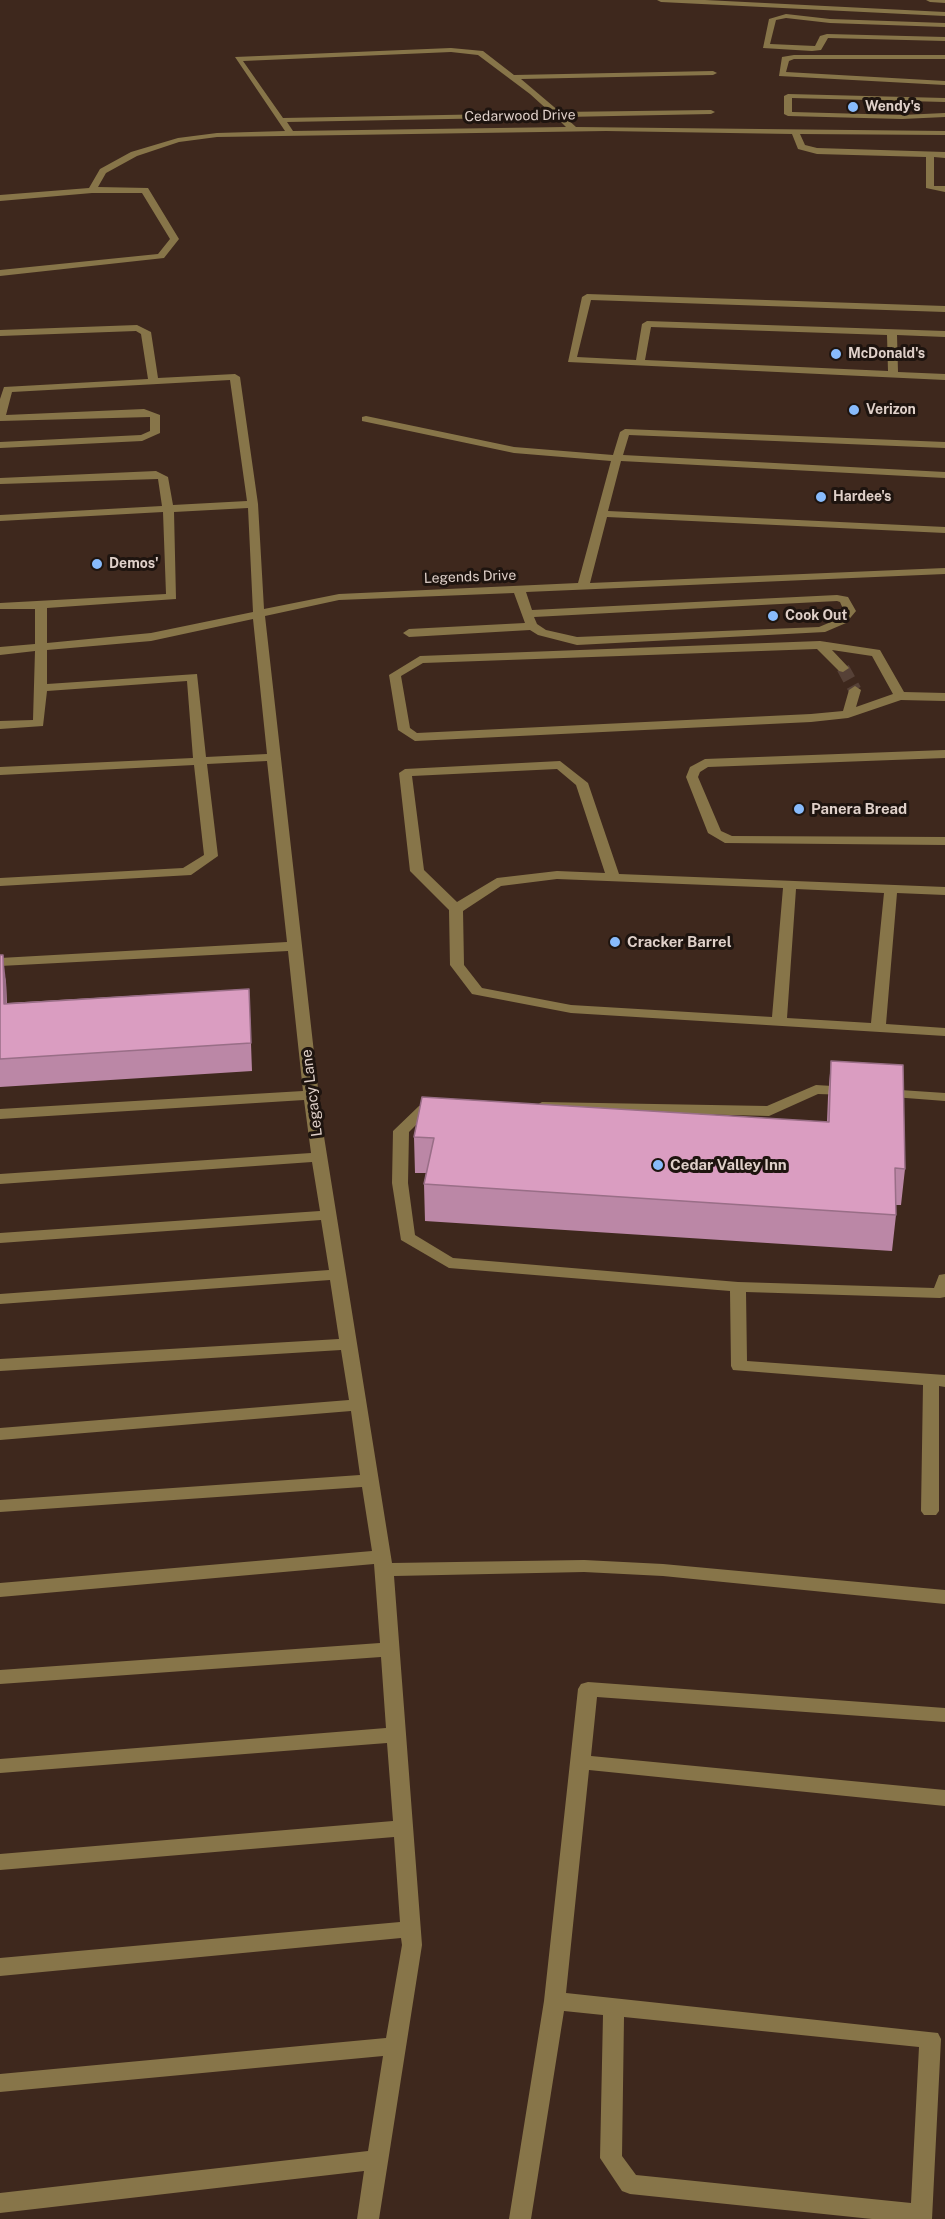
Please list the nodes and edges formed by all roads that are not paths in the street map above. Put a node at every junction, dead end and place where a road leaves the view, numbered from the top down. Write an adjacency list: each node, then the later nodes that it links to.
1 (661, 0): 4 (street)
2 (930, 0): 3 (street)
3 (945, 1)
4 (945, 14)
5 (845, 22): 6 (street); 7 (street); 7 (street)
6 (945, 25)
7 (845, 36): 8 (street)
8 (945, 39)
9 (945, 57): 12 (street)
10 (713, 73): 11 (street)
11 (513, 77): 15 (street); 17 (street)
12 (945, 83)
13 (945, 100): 18 (street)
14 (711, 112): 15 (street)
15 (556, 115): 17 (street); 19 (street)
16 (945, 115): 18 (street)
17 (281, 120): 21 (street)
18 (779, 120): 19 (street, Cedarwood Drive); 20 (street, Cedarwood Drive)
19 (573, 129): 21 (street, Cedarwood Drive)
20 (795, 130): 22 (street, Cedarwood Drive); 23 (street)
21 (290, 133): 26 (street, Cedarwood Drive)
22 (945, 133)
23 (930, 155): 24 (street); 25 (street)
24 (945, 155)
25 (945, 189)
26 (92, 190): 27 (street); 28 (street)
27 (0, 198)
28 (0, 273)
29 (945, 309): 33 (street)
30 (0, 333): 36 (street)
31 (892, 333): 32 (street); 33 (street); 34 (street)
32 (945, 334)
33 (640, 363): 34 (street)
34 (893, 375): 35 (street)
35 (945, 377)
36 (153, 381): 37 (street); 45 (street, Legacy Lane)
37 (3, 389): 38 (street)
38 (0, 418): 40 (street)
39 (366, 419): 42 (street)
40 (0, 445)
41 (945, 445): 42 (street)
42 (616, 458): 43 (street); 47 (street)
43 (945, 475)
44 (0, 481): 46 (street)
45 (253, 504): 46 (street); 55 (street, Legacy Lane)
46 (168, 509): 48 (street); 53 (street)
47 (602, 514): 49 (street); 51 (street)
48 (0, 518)
49 (945, 530)
50 (945, 571): 51 (street, Legends Drive)
51 (583, 587): 52 (street, Legends Drive)
52 (519, 590): 55 (street, Legends Drive); 56 (street)
53 (41, 605): 54 (street); 59 (street)
54 (0, 606)
55 (258, 613): 59 (street, Legends Drive); 69 (street, Legacy Lane)
56 (530, 620): 56 (street); 57 (street)
57 (410, 633)
58 (820, 645): 61 (street); 64 (street); 66 (street)
59 (41, 648): 60 (street, Legends Drive); 62 (street)
60 (0, 651)
61 (843, 668)
62 (41, 688): 67 (street); 70 (street)
63 (855, 690): 66 (street)
64 (900, 696): 65 (street); 66 (street)
65 (945, 697)
66 (848, 714)
67 (0, 725)
68 (945, 754): 72 (street)
69 (273, 757): 70 (street); 79 (street, Legacy Lane)
70 (200, 761): 71 (street); 74 (street)
71 (0, 771)
72 (945, 841)
73 (613, 877): 75 (street); 78 (street); 78 (street)
74 (0, 882)
75 (790, 885): 76 (street); 81 (street)
76 (891, 889): 77 (street); 82 (street)
77 (945, 891)
78 (456, 909): 81 (street)
79 (295, 946): 80 (street); 84 (street, Legacy Lane)
80 (0, 962)
81 (778, 1022): 82 (street)
82 (878, 1028): 83 (street)
83 (945, 1032)
84 (312, 1095): 88 (street); 89 (street, Legacy Lane)
85 (945, 1097): 86 (street)
86 (531, 1105)
87 (448, 1106): 95 (street)
88 (0, 1114)
89 (320, 1157): 90 (street); 91 (street, Legacy Lane)
90 (0, 1179)
91 (329, 1215): 92 (street); 93 (street, Legacy Lane)
92 (0, 1238)
93 (338, 1275): 96 (street); 97 (street, Legacy Lane)
94 (942, 1286): 95 (street)
95 (738, 1287): 99 (street)
96 (0, 1299)
97 (349, 1344): 98 (street); 100 (street, Legacy Lane)
98 (0, 1365)
99 (938, 1380): 104 (street)
100 (358, 1405): 101 (street); 102 (street, Legacy Lane)
101 (0, 1434)
102 (370, 1480): 103 (street); 105 (street, Legacy Lane)
103 (0, 1506)
104 (930, 1511)
105 (383, 1564): 106 (street); 107 (street); 108 (street, Legacy Lane)
106 (0, 1590)
107 (945, 1597)
108 (390, 1648): 109 (street); 111 (street, Legacy Lane)
109 (0, 1677)
110 (945, 1714): 112 (street)
111 (396, 1735): 113 (street); 115 (street, Legacy Lane)
112 (580, 1762): 114 (street); 119 (street)
113 (0, 1766)
114 (945, 1798)
115 (403, 1828): 116 (street); 117 (street, Legacy Lane)
116 (0, 1862)
117 (410, 1929): 118 (street); 121 (street, Legacy Lane)
118 (0, 1967)
119 (555, 2001): 120 (street); 127 (street)
120 (614, 2007): 125 (street); 125 (street)
121 (395, 2046): 122 (street); 123 (street, Legacy Lane)
122 (0, 2083)
123 (377, 2160): 124 (street); 126 (street, Legacy Lane)
124 (0, 2203)
125 (921, 2217)
126 (368, 2219)
127 (520, 2219)

